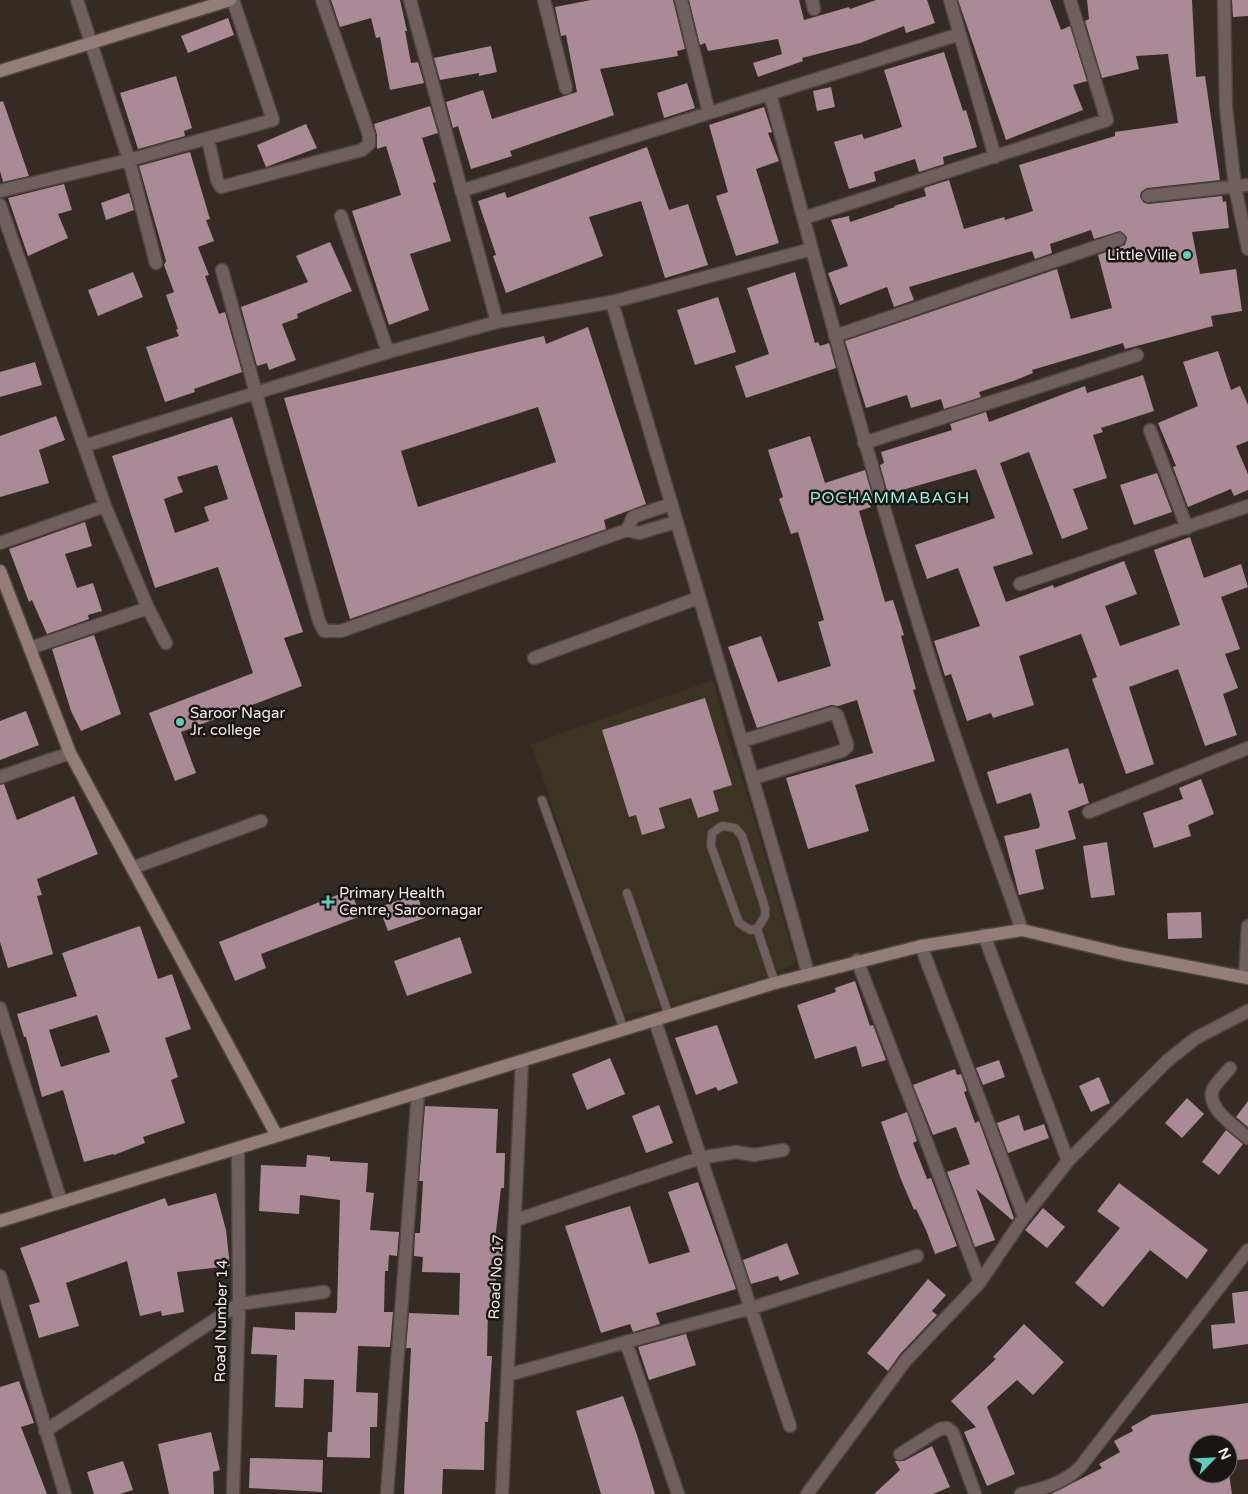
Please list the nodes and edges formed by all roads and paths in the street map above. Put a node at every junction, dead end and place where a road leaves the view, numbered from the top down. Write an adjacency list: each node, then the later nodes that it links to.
1 (76, 0): 11 (street)
2 (229, 0): 11 (street); 16 (street)
3 (322, 0): 16 (street)
4 (410, 0): 21 (street)
5 (544, 0): 13 (street)
6 (681, 0): 15 (street)
7 (950, 0): 10 (street)
8 (1070, 0): 17 (street)
9 (1224, 0): 19 (street)
10 (960, 34): 14 (street); 17 (street)
11 (92, 41): 12 (street); 18 (street)
12 (0, 71)
13 (566, 88)
14 (770, 94): 15 (street); 25 (street)
15 (709, 113): 21 (street)
16 (208, 139): 18 (street)
17 (995, 156): 25 (street)
18 (129, 160): 20 (street); 29 (street)
19 (1242, 186): 22 (street); 28 (street)
20 (0, 191)
21 (461, 191): 32 (street)
22 (1148, 196)
23 (0, 205): 39 (street)
24 (341, 216): 34 (street)
25 (804, 218): 27 (street)
26 (1119, 239): 33 (street)
27 (812, 249): 31 (street); 33 (street)
28 (1248, 249)
29 (156, 263)
30 (222, 270): 36 (street)
31 (612, 302): 32 (street); 40 (street)
32 (497, 322): 34 (street)
33 (835, 336): 38 (street)
34 (388, 352): 36 (street)
35 (1137, 355): 38 (street)
36 (256, 393): 39 (street); 45 (street)
37 (1150, 430): 44 (street)
38 (864, 444): 66 (street)
39 (84, 446): 41 (street)
40 (671, 504): 43 (street); 45 (street)
41 (105, 506): 46 (street); 50 (street)
42 (1248, 506): 44 (street)
43 (676, 522): 45 (street); 49 (street)
44 (1187, 528): 48 (street)
45 (626, 530)
46 (0, 543)
47 (0, 571): 52 (street)
48 (1020, 584)
49 (698, 598): 53 (street); 54 (street)
50 (148, 608): 51 (street); 52 (street)
51 (166, 643)
52 (30, 648): 56 (street)
53 (534, 658)
54 (742, 742): 58 (street); 58 (street)
55 (1248, 748): 60 (street)
56 (70, 753): 57 (street); 62 (street)
57 (0, 777)
58 (754, 778): 70 (street)
59 (542, 800): 77 (lane)
60 (1089, 812)
61 (261, 821): 62 (street)
62 (132, 868): 81 (street)
63 (627, 893): 75 (lane)
64 (1248, 926): 71 (street)
65 (757, 929): 65 (lane); 72 (lane)
66 (1022, 930): 67 (street); 71 (street)
67 (984, 935): 68 (street); 86 (street)
68 (921, 946): 69 (street); 88 (street)
69 (857, 960): 70 (street); 94 (street)
70 (808, 974): 72 (street)
71 (1247, 978)
72 (775, 983): 75 (street)
73 (0, 1008): 87 (street)
74 (1248, 1011): 86 (street)
75 (669, 1016): 76 (street)
76 (655, 1021): 77 (street); 85 (street)
77 (624, 1030): 78 (street)
78 (522, 1061): 80 (street); 89 (street, Road No 17)
79 (1230, 1068): 82 (street)
80 (418, 1093): 81 (street); 105 (street)
81 (277, 1136): 83 (street)
82 (1248, 1138)
83 (238, 1149): 87 (street); 96 (street, Road Number 14)
84 (783, 1150): 85 (street)
85 (700, 1158): 89 (street); 97 (street)
86 (1068, 1161): 88 (street)
87 (61, 1202): 90 (street)
88 (1024, 1217): 94 (street)
89 (516, 1220): 99 (street, Road No 17)
90 (0, 1221)
91 (1248, 1250): 110 (street)
92 (917, 1256): 97 (street)
93 (0, 1276): 101 (street)
94 (980, 1282): 108 (street)
95 (324, 1292): 96 (street)
96 (239, 1304): 101 (street); 104 (street, Road Number 14)
97 (751, 1308): 98 (street); 100 (street)
98 (626, 1342): 99 (street); 107 (street)
99 (508, 1375): 106 (street, Road No 17)
100 (790, 1426)
101 (45, 1432): 103 (street)
102 (900, 1454): 109 (street)
103 (65, 1494)
104 (233, 1494)
105 (387, 1494)
106 (502, 1494)
107 (678, 1494)
108 (807, 1494)
109 (975, 1494)
110 (1021, 1494)

